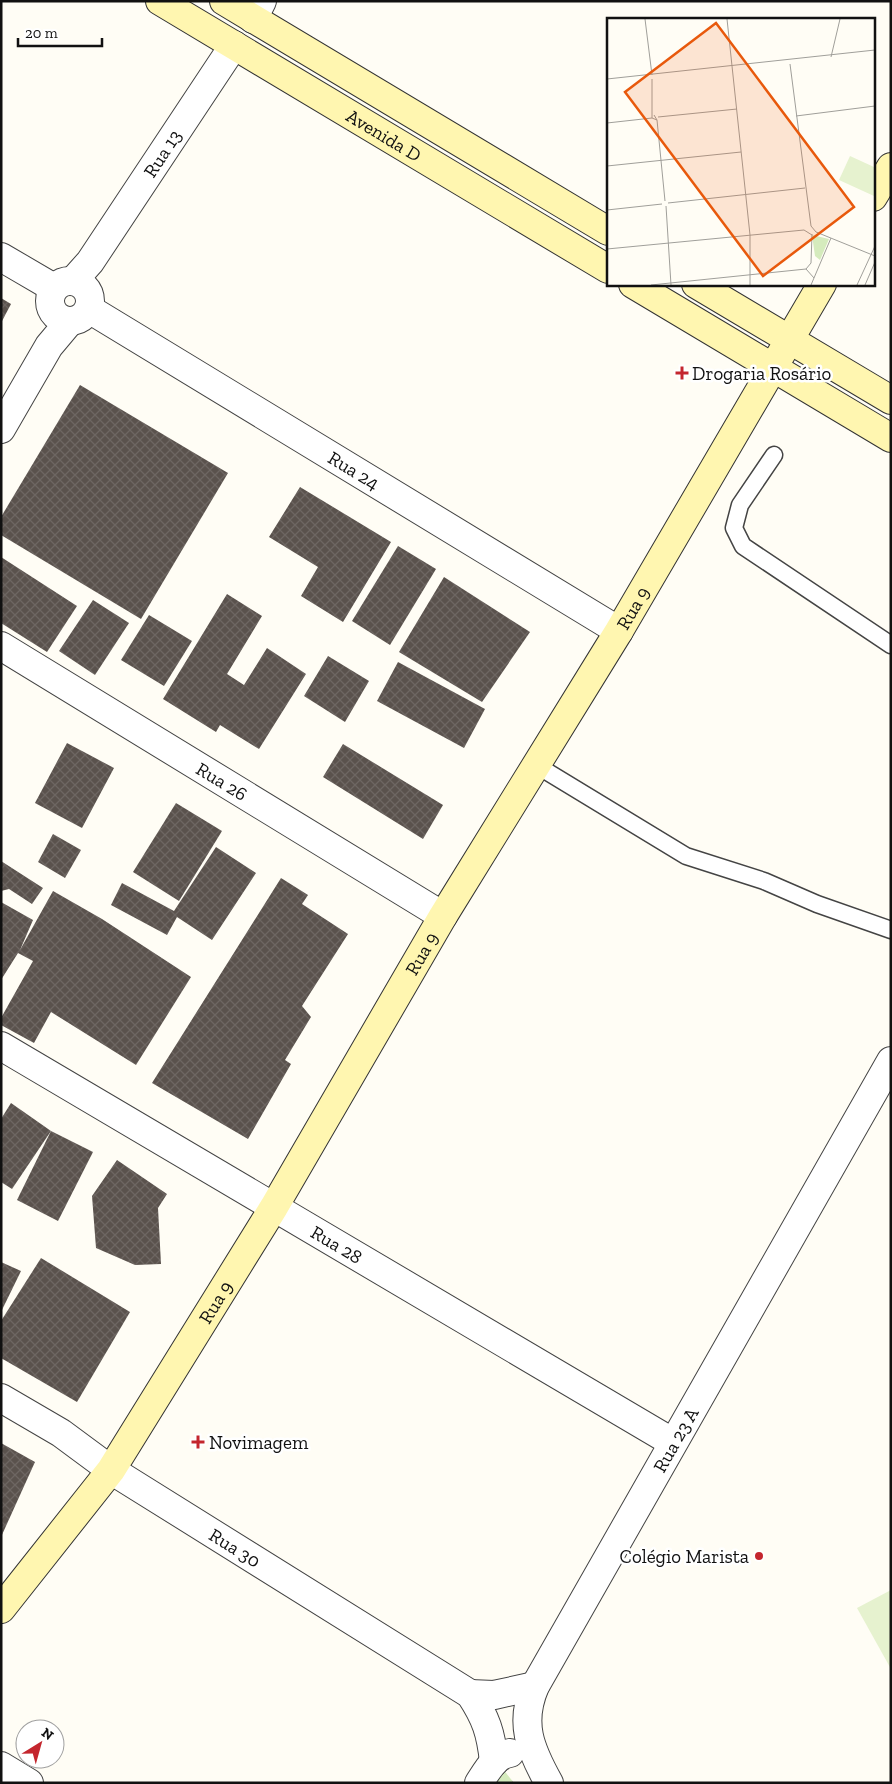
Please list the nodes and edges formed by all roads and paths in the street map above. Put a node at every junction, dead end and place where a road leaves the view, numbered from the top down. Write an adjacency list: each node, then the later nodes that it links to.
1 (160, 1): 4 (street, Avenida D)
2 (224, 1): 3 (street, Avenida D)
3 (258, 10): 7 (street, Avenida D)
4 (234, 45): 9 (street, Avenida D); 13 (street, Rua 13)
5 (891, 167): 6 (street)
6 (874, 195)
7 (607, 230)
8 (1, 257): 13 (street, Rua 24)
9 (607, 268)
10 (635, 285): 15 (street)
11 (698, 285): 14 (street)
12 (821, 285): 14 (street, Rua 9)
13 (74, 295): 17 (street, Rua 13); 20 (street, Rua 24)
14 (790, 340): 15 (street, Rua 9); 16 (street)
15 (773, 367): 18 (street); 20 (street, Rua 9)
16 (891, 400)
17 (1, 429)
18 (891, 438)
19 (774, 455): 21 (lane)
20 (619, 631): 23 (street, Rua 9)
21 (891, 645)
22 (1, 646): 24 (street, Rua 26)
23 (536, 765): 24 (street, Rua 9); 25 (lane)
24 (443, 916): 28 (street, Rua 9)
25 (891, 930)
26 (1, 1046): 28 (street, Rua 28)
27 (891, 1061): 30 (street, Rua 23 A)
28 (274, 1207): 30 (street, Rua 28); 31 (street, Rua 9)
29 (1, 1398): 31 (street, Rua 30)
30 (672, 1442): 33 (street, Rua 23 A)
31 (111, 1470): 32 (street, Rua 9); 34 (street, Rua 30)
32 (1, 1608)
33 (535, 1686): 34 (street); 37 (street, Rua 23 A)
34 (470, 1694): 36 (street, Rua 30)
35 (1, 1766): 38 (street)
36 (487, 1772): 37 (street, Rua 23 A)
37 (543, 1772)
38 (29, 1783)

